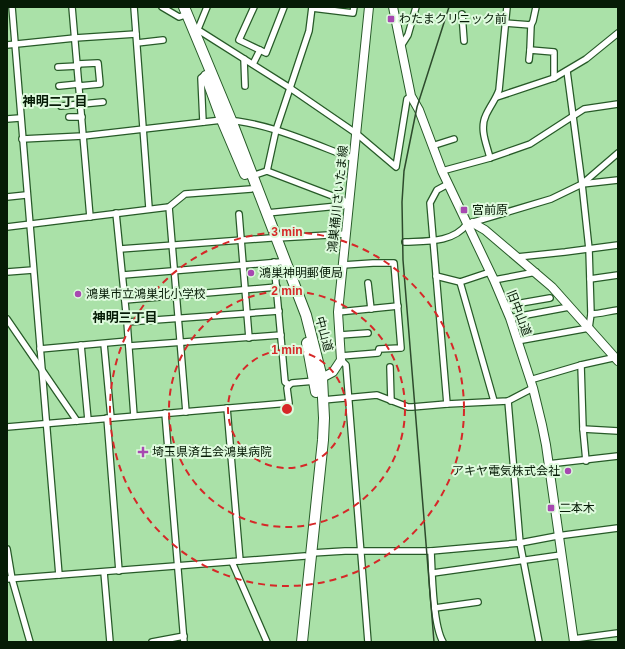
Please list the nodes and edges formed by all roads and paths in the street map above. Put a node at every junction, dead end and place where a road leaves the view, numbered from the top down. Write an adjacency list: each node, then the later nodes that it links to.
1 (12, 7): 26 (street)
2 (72, 7): 22 (street)
3 (134, 7): 21 (street)
4 (162, 7): 15 (street)
5 (207, 7): 19 (street)
6 (254, 7): 29 (street)
7 (284, 7): 29 (street)
8 (312, 7): 9 (street); 42 (street)
9 (354, 7)
10 (369, 7): 58 (main road, 鴻巣桶川さいたま線)
11 (393, 7): 28 (main road, 旧中山道)
12 (416, 7): 28 (street)
13 (507, 7): 17 (street)
14 (536, 7): 18 (street)
15 (182, 10): 19 (highway, 中山道); 37 (highway, 中山道)
16 (462, 14): 24 (street)
17 (505, 22): 18 (street); 44 (street)
18 (531, 25): 30 (street)
19 (195, 28): 31 (street); 54 (highway, 中山道)
20 (618, 33): 36 (street)
21 (136, 34): 22 (street); 25 (street)
22 (75, 38): 26 (street); 34 (street)
23 (163, 40): 25 (street)
24 (464, 42)
25 (137, 43): 56 (street)
26 (15, 44): 27 (street); 52 (street)
27 (7, 45)
28 (401, 46): 43 (main road, 旧中山道)
29 (260, 50): 33 (street)
30 (530, 50): 32 (street); 38 (street)
31 (244, 59): 33 (street); 41 (street)
32 (529, 60)
33 (253, 64): 42 (street)
34 (77, 65): 35 (street); 39 (street); 39 (street)
35 (58, 68)
36 (567, 71): 38 (street); 51 (street)
37 (205, 75): 54 (highway, 中山道); 55 (street)
38 (554, 78): 44 (street)
39 (79, 85): 40 (street); 46 (street)
40 (59, 86)
41 (245, 86)
42 (290, 88): 57 (street); 58 (street)
43 (411, 96): 58 (street); 62 (main road, 旧中山道)
44 (497, 97): 64 (street)
45 (103, 102): 46 (street)
46 (81, 104): 48 (street); 50 (street)
47 (618, 104): 51 (street)
48 (61, 106)
49 (69, 117): 50 (street)
50 (82, 117): 59 (street)
51 (573, 117): 64 (street); 71 (street)
52 (20, 118): 53 (street); 61 (street)
53 (7, 119)
54 (227, 120): 55 (street); 57 (street); 68 (highway, 中山道); 72 (highway, 中山道)
55 (203, 122): 56 (street)
56 (143, 128): 59 (street); 77 (street)
57 (276, 130): 65 (street); 66 (street)
58 (357, 134): 65 (main road, 鴻巣桶川さいたま線)
59 (83, 136): 61 (street); 81 (street)
60 (454, 138): 62 (street)
61 (22, 139): 73 (street)
62 (432, 146): 67 (main road, 旧中山道)
63 (618, 153): 71 (street)
64 (490, 158): 67 (street)
65 (354, 159): 75 (main road, 鴻巣桶川さいたま線)
66 (267, 171): 68 (street); 75 (street)
67 (442, 171): 70 (main road, 旧中山道)
68 (252, 176): 78 (highway, 中山道)
69 (618, 180): 71 (street)
70 (448, 184): 83 (main road, 旧中山道); 88 (street)
71 (582, 184): 83 (street); 93 (street)
72 (251, 188): 76 (street); 86 (highway, 中山道)
73 (26, 195): 74 (street); 82 (street)
74 (7, 197)
75 (348, 205): 78 (street); 85 (main road, 鴻巣桶川さいたま線)
76 (169, 206): 77 (street); 90 (street)
77 (149, 208): 79 (street)
78 (266, 212): 86 (highway, 中山道)
79 (116, 213): 81 (street); 92 (street)
80 (239, 214): 87 (street)
81 (90, 217): 82 (street)
82 (29, 224): 84 (street); 98 (street)
83 (470, 224): 88 (street); 94 (main road); 101 (main road, 旧中山道)
84 (7, 227)
85 (346, 234): 86 (street); 97 (main road, 鴻巣桶川さいたま線)
86 (274, 238): 87 (street); 95 (highway, 中山道); 144 (highway, 中山道)
87 (241, 240): 90 (street); 96 (street)
88 (432, 240): 89 (street); 105 (street)
89 (405, 242)
90 (172, 245): 92 (street); 99 (street)
91 (618, 245): 93 (street)
92 (120, 249): 103 (street)
93 (589, 249): 94 (street); 106 (street)
94 (517, 257): 102 (main road)
95 (277, 262): 96 (street); 110 (street); 144 (highway, 中山道)
96 (244, 265): 99 (street); 111 (street)
97 (343, 265): 115 (street); 121 (main road, 鴻巣桶川さいたま線)
98 (33, 270): 100 (street); 138 (street)
99 (174, 271): 103 (street); 112 (street)
100 (7, 272)
101 (490, 272): 107 (main road, 旧中山道); 108 (street)
102 (536, 272): 107 (street); 117 (main road)
103 (123, 275): 114 (street)
104 (618, 275): 106 (street)
105 (436, 276): 108 (street); 152 (street)
106 (590, 279): 123 (street)
107 (494, 280): 116 (main road, 旧中山道)
108 (460, 282): 150 (street)
109 (368, 283): 118 (street)
110 (277, 287): 111 (street); 120 (street)
111 (246, 290): 112 (street); 122 (street)
112 (176, 294): 114 (street); 126 (street)
113 (550, 298): 116 (street)
114 (125, 300): 127 (street)
115 (398, 306): 118 (street); 139 (street)
116 (504, 306): 124 (main road, 旧中山道)
117 (569, 307): 124 (street); 128 (main road)
118 (371, 309): 121 (street)
119 (618, 310): 123 (street)
120 (279, 311): 122 (street); 130 (street)
121 (338, 312): 131 (main road, 鴻巣桶川さいたま線)
122 (247, 313): 126 (street); 132 (street)
123 (591, 314): 128 (street)
124 (510, 318): 133 (main road, 旧中山道)
125 (7, 319): 143 (street)
126 (178, 319): 127 (street); 134 (street)
127 (127, 322): 136 (street)
128 (589, 328): 133 (street); 140 (main road)
129 (368, 333): 131 (street)
130 (281, 335): 132 (street); 146 (street)
131 (340, 335): 139 (main road, 鴻巣桶川さいたま線)
132 (249, 338): 134 (street)
133 (517, 340): 145 (main road, 旧中山道)
134 (180, 342): 136 (street); 154 (street)
135 (104, 344): 136 (street); 137 (street); 157 (street)
136 (128, 344): 156 (street)
137 (81, 345): 138 (street); 158 (street)
138 (40, 349): 143 (street)
139 (341, 358): 144 (main road); 147 (street)
140 (617, 359): 141 (street)
141 (581, 365): 145 (street); 162 (street)
142 (390, 367): 149 (street)
143 (41, 370): 159 (street); 160 (street)
144 (318, 380): 146 (street); 148 (highway, 中山道); 173 (highway, 中山道)
145 (531, 384): 151 (street); 166 (main road, 旧中山道)
146 (288, 385): 153 (street)
147 (349, 398): 148 (street); 149 (street); 172 (street)
148 (323, 400): 173 (highway, 中山道)
149 (391, 401): 152 (street)
150 (494, 401): 151 (street); 152 (street)
151 (508, 401): 169 (street)
152 (447, 404)
153 (227, 408): 154 (street); 175 (street)
154 (186, 412): 155 (street)
155 (165, 413): 156 (street); 178 (street)
156 (134, 416): 157 (street)
157 (109, 418): 158 (street); 179 (street)
158 (88, 420): 159 (street)
159 (76, 421): 160 (street)
160 (46, 424): 161 (street); 182 (street)
161 (7, 427)
162 (583, 429): 163 (street); 165 (street)
163 (618, 431)
164 (618, 456): 165 (street)
165 (586, 460): 166 (street)
166 (548, 464): 168 (main road, 旧中山道)
167 (618, 528): 168 (street)
168 (558, 536): 169 (street); 174 (main road, 旧中山道)
169 (520, 543): 171 (street); 176 (street)
170 (7, 549): 183 (street)
171 (431, 551): 172 (street); 181 (street)
172 (362, 552): 173 (street); 195 (street)
173 (308, 555): 175 (street); 193 (highway, 中山道); 194 (highway, 中山道)
174 (561, 555): 176 (street); 188 (main road, 旧中山道)
175 (240, 561): 177 (street)
176 (524, 561): 181 (street); 197 (street)
177 (232, 562): 178 (street); 192 (street)
178 (179, 566): 179 (street); 187 (street)
179 (119, 570): 180 (street)
180 (104, 572): 182 (street); 190 (street)
181 (432, 573): 185 (street)
182 (58, 575): 183 (street)
183 (10, 579): 189 (street)
184 (478, 602): 185 (street)
185 (435, 608): 196 (street)
186 (618, 632): 188 (street)
187 (184, 639): 191 (street)
188 (573, 641)
189 (30, 642)
190 (110, 642)
191 (152, 642)
192 (266, 642)
193 (296, 642)
194 (302, 642)
195 (368, 642)
196 (443, 642)
197 (539, 642)

